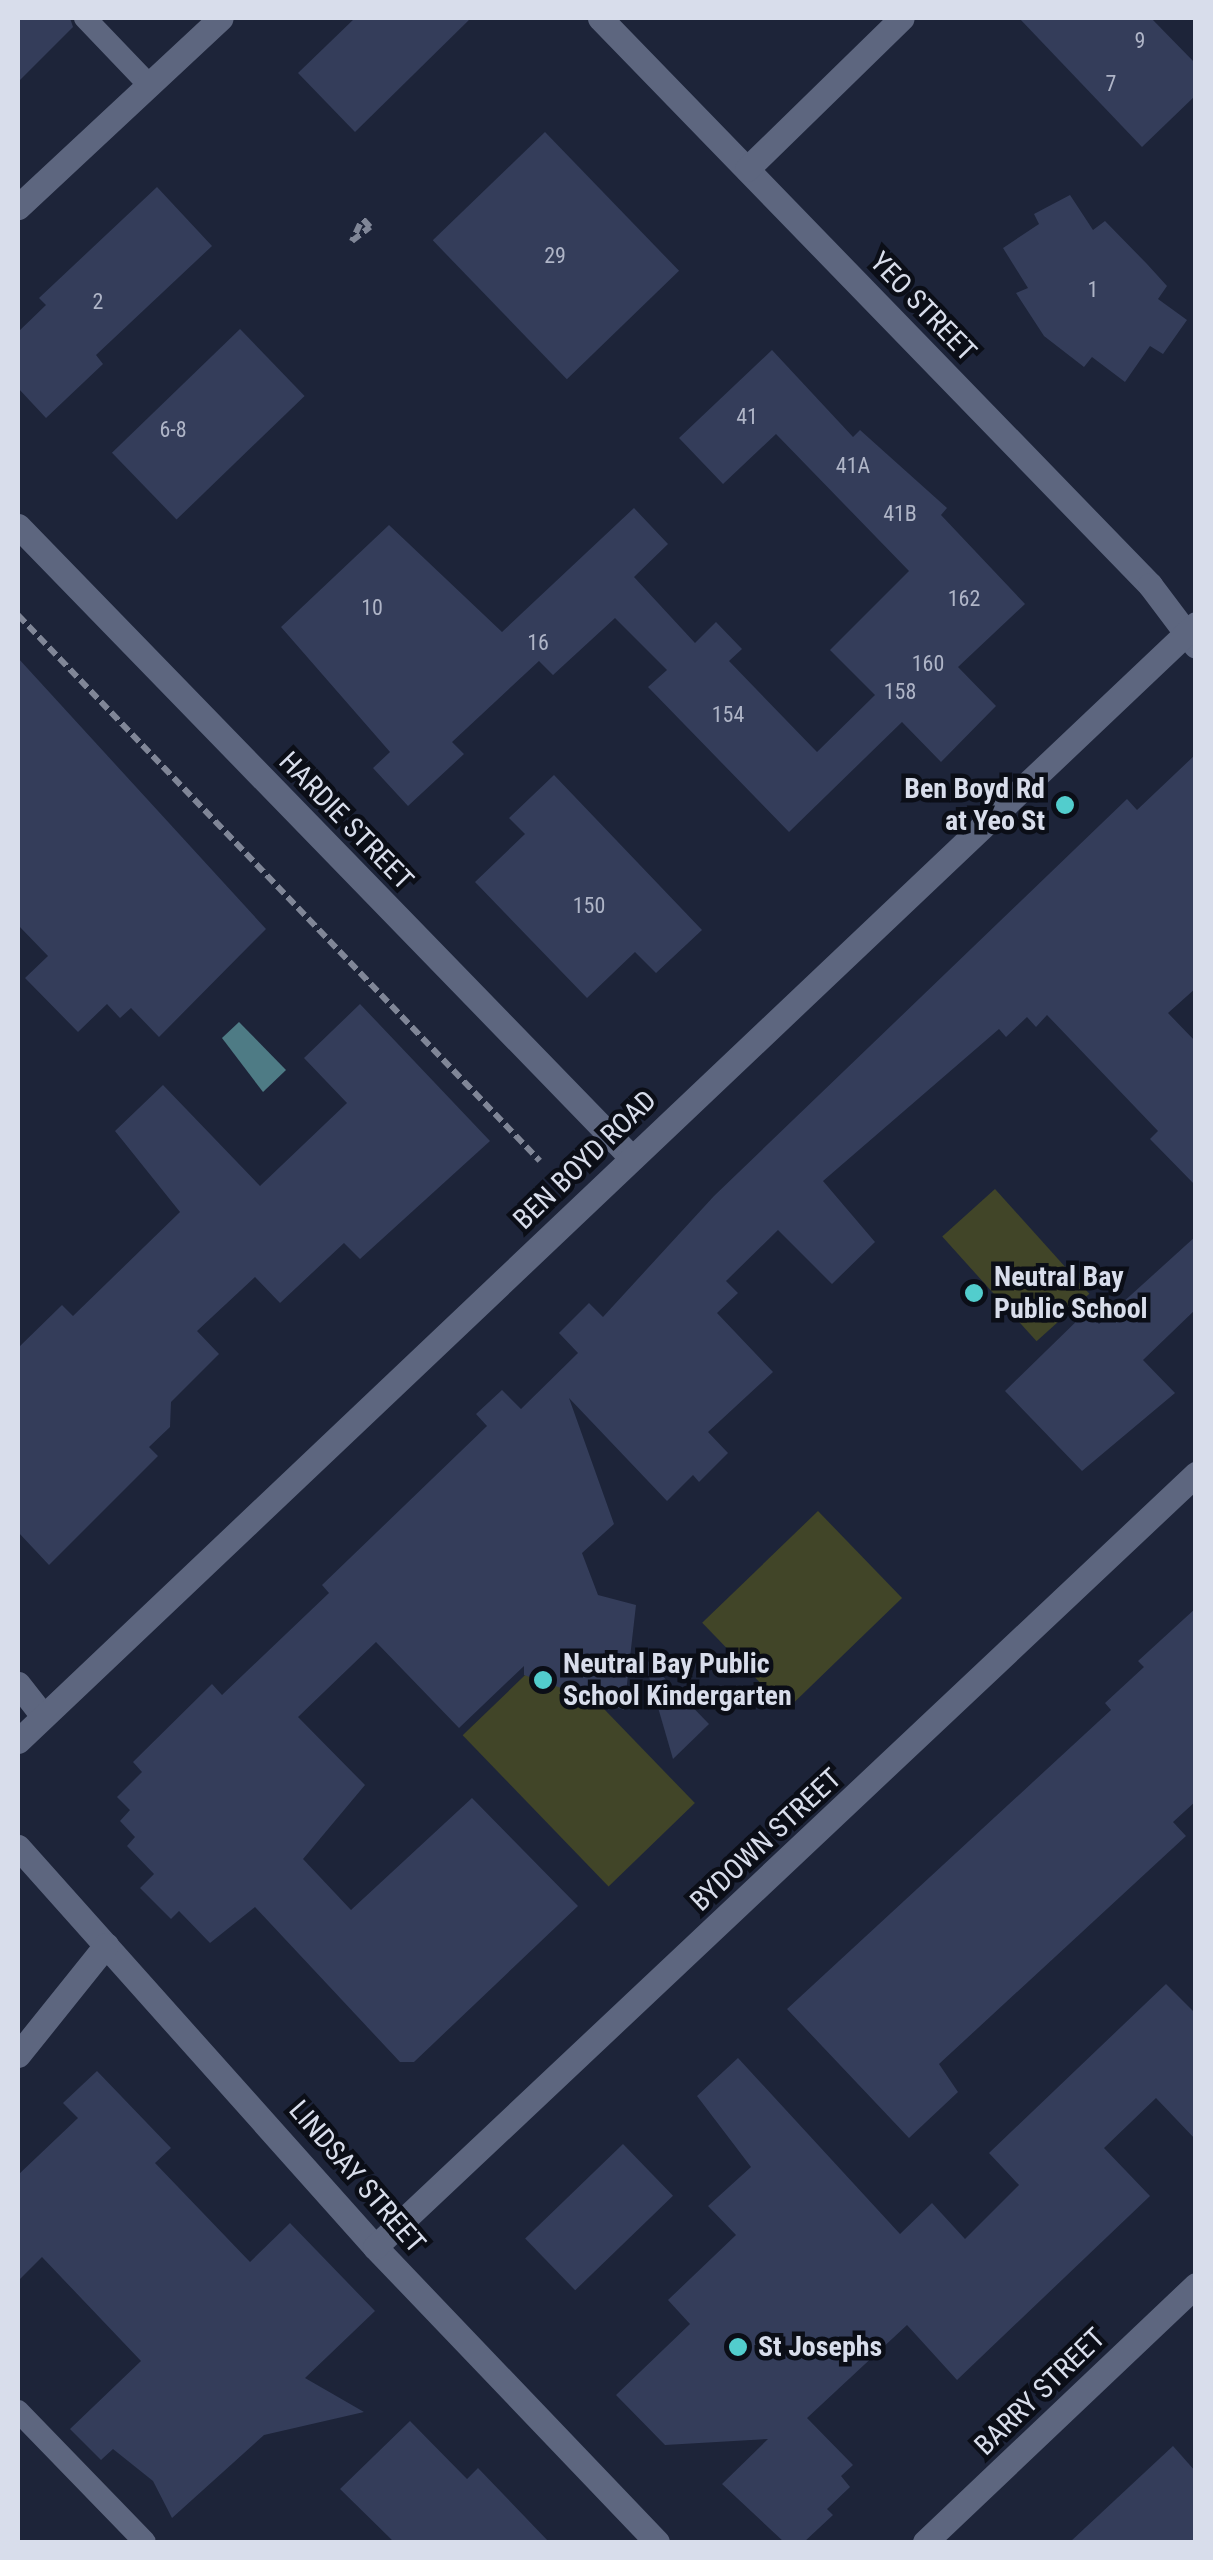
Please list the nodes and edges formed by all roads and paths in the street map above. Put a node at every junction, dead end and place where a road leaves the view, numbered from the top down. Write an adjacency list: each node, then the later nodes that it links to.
1 (85, 18): 5 (lane)
2 (221, 18): 5 (street)
3 (600, 18): 6 (street, YEO STREET)
4 (902, 18): 6 (street)
5 (150, 86): 7 (street)
6 (747, 169): 10 (street, YEO STREET)
7 (18, 207)
8 (18, 526): 11 (street, HARDIE STREET)
9 (18, 614): 12 (path)
10 (1192, 634): 11 (street, BEN BOYD ROAD)
11 (632, 1158): 15 (street, BEN BOYD ROAD)
12 (540, 1161)
13 (1196, 1474): 20 (street, BYDOWN STREET)
14 (18, 1684): 15 (street)
15 (43, 1716): 16 (street, BEN BOYD ROAD)
16 (18, 1741)
17 (18, 1847): 18 (street, LINDSAY STREET)
18 (106, 1945): 19 (street); 20 (street, LINDSAY STREET)
19 (18, 2054)
20 (376, 2247): 24 (street, LINDSAY STREET)
21 (1196, 2286): 25 (street, BARRY STREET)
22 (18, 2411): 23 (lane)
23 (145, 2542)
24 (656, 2542)
25 (925, 2542)

